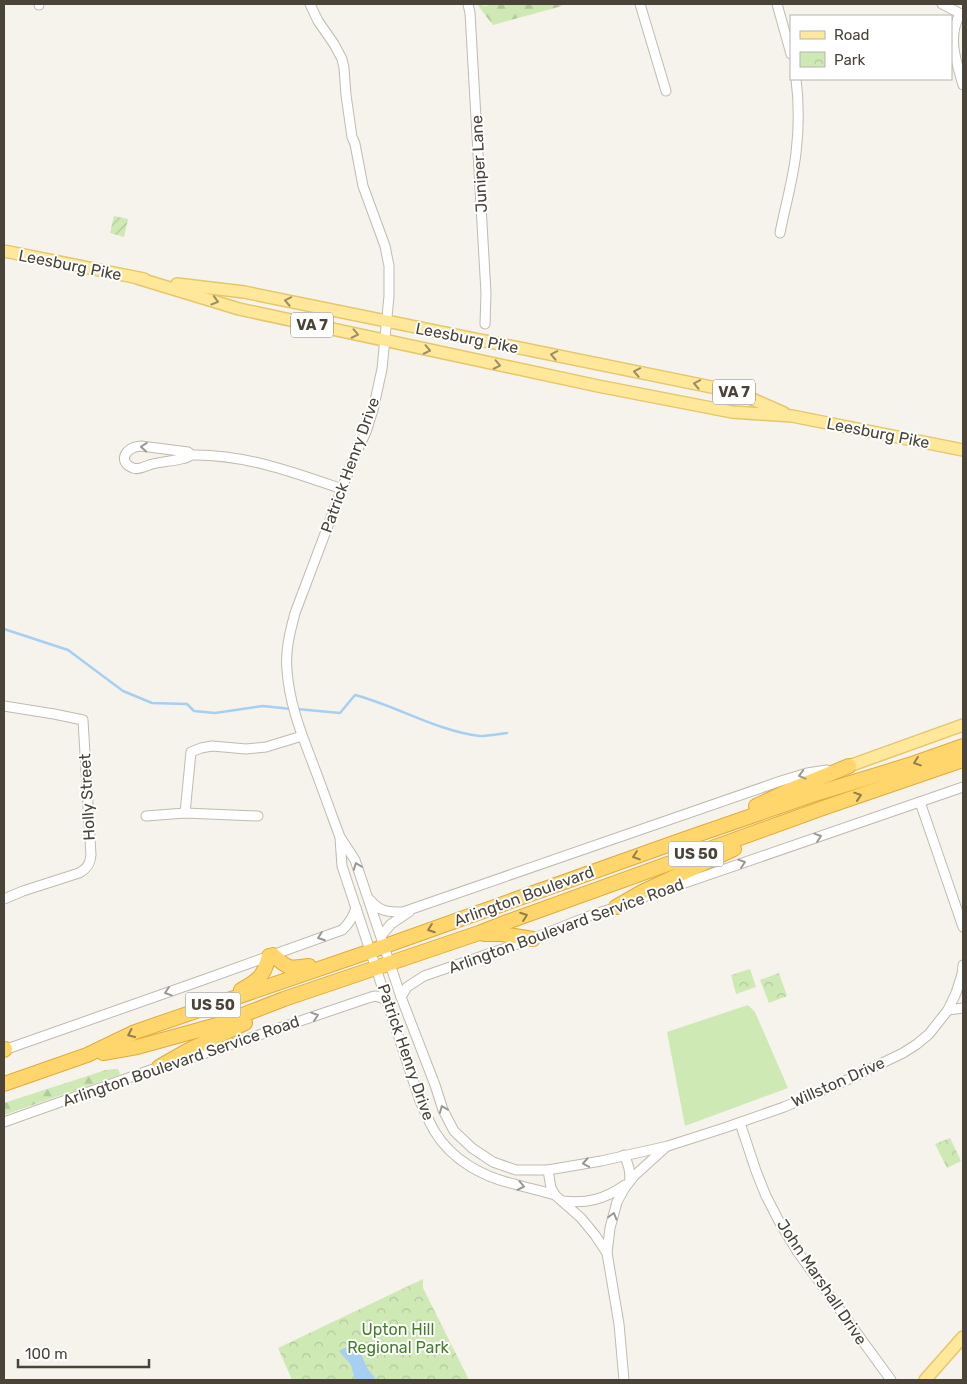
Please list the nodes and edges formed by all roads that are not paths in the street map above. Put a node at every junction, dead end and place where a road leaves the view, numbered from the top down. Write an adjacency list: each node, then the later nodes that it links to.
1 (310, 4): 14 (street, Patrick Henry Drive)
2 (468, 4): 15 (street, Juniper Lane)
3 (640, 4): 10 (street)
4 (777, 4): 7 (street)
5 (942, 4): 6 (street)
6 (962, 15): 9 (street)
7 (790, 50)
8 (796, 80): 11 (street)
9 (963, 85)
10 (666, 92)
11 (780, 233)
12 (4, 251): 13 (main road, Leesburg Pike / VA 7)
13 (137, 278): 14 (main road, Leesburg Pike / VA 7, one-way to 13); 16 (main road, Leesburg Pike / VA 7, one-way to 16)
14 (387, 322): 16 (street, Patrick Henry Drive); 17 (main road, Leesburg Pike / VA 7, one-way to 14)
15 (485, 324)
16 (385, 340): 17 (main road, Leesburg Pike / VA 7, one-way to 17); 20 (street, Patrick Henry Drive)
17 (792, 416): 18 (main road, Leesburg Pike / VA 7)
18 (963, 450)
19 (191, 455): 19 (street, one-way to 19); 20 (street)
20 (342, 489): 23 (street, Patrick Henry Drive)
21 (4, 706): 35 (street, Holly Street)
22 (963, 725): 26 (main road)
23 (302, 736): 30 (street); 33 (street, Patrick Henry Drive)
24 (963, 746): 34 (highway, Arlington Boulevard / US 50, one-way to 34)
25 (963, 761): 29 (highway, Arlington Boulevard / US 50, one-way to 25)
26 (849, 766): 34 (highway); 38 (street, one-way to 38)
27 (963, 787): 28 (street, Arlington Boulevard Service Road)
28 (920, 802): 37 (street); 39 (street, Arlington Boulevard Service Road, one-way to 28)
29 (824, 808): 39 (highway); 42 (highway, Arlington Boulevard / US 50, one-way to 29)
30 (185, 813): 31 (street); 32 (street)
31 (146, 816)
32 (258, 816)
33 (340, 837): 36 (street, Patrick Henry Drive, one-way to 33); 40 (street, Patrick Henry Drive)
34 (682, 840): 44 (highway, Arlington Boulevard / US 50, one-way to 44)
35 (4, 898)
36 (368, 898): 38 (street); 44 (street, Patrick Henry Drive)
37 (959, 901): 41 (street)
38 (422, 905): 44 (street)
39 (616, 907): 43 (street, Arlington Boulevard Service Road)
40 (356, 908): 45 (street, Patrick Henry Drive); 46 (street, one-way to 46)
41 (963, 927)
42 (479, 934): 43 (highway); 48 (highway, Arlington Boulevard / US 50)
43 (533, 939): 51 (street, Arlington Boulevard Service Road)
44 (383, 941): 45 (highway, Arlington Boulevard / US 50); 48 (street, Patrick Henry Drive)
45 (371, 951): 47 (highway, Arlington Boulevard / US 50); 50 (street, Patrick Henry Drive)
46 (271, 955): 47 (highway); 54 (highway); 57 (street, one-way to 57)
47 (342, 961): 54 (highway, Arlington Boulevard / US 50)
48 (391, 963): 50 (highway, Arlington Boulevard / US 50); 51 (street, Patrick Henry Drive)
49 (963, 965): 56 (street, Willston Drive)
50 (377, 968): 52 (highway, Arlington Boulevard / US 50); 53 (street, Patrick Henry Drive)
51 (401, 997): 65 (street, Patrick Henry Drive, one-way to 51)
52 (284, 999): 58 (highway, Arlington Boulevard / US 50); 59 (highway)
53 (386, 1000): 59 (street, Arlington Boulevard Service Road, one-way to 53); 67 (street, Patrick Henry Drive, one-way to 67)
54 (214, 1004): 58 (highway, Arlington Boulevard / US 50, one-way to 58)
55 (963, 1008): 56 (street)
56 (948, 1010): 62 (street, Willston Drive)
57 (4, 1050)
58 (88, 1055): 60 (highway, Arlington Boulevard / US 50)
59 (159, 1067): 61 (street, Arlington Boulevard Service Road)
60 (4, 1084)
61 (4, 1122)
62 (740, 1123): 63 (street, Willston Drive); 71 (street, John Marshall Drive)
63 (668, 1146): 64 (street, Patrick Henry Drive); 66 (street, Patrick Henry Drive)
64 (624, 1155): 65 (street, Patrick Henry Drive, one-way to 65); 66 (street)
65 (548, 1170): 67 (street)
66 (630, 1182): 67 (street, Patrick Henry Drive); 68 (street, Patrick Henry Drive, one-way to 66)
67 (558, 1198): 68 (street, Patrick Henry Drive)
68 (607, 1253): 70 (street, Patrick Henry Drive)
69 (963, 1337): 72 (main road)
70 (624, 1380)
71 (891, 1380)
72 (925, 1380)

